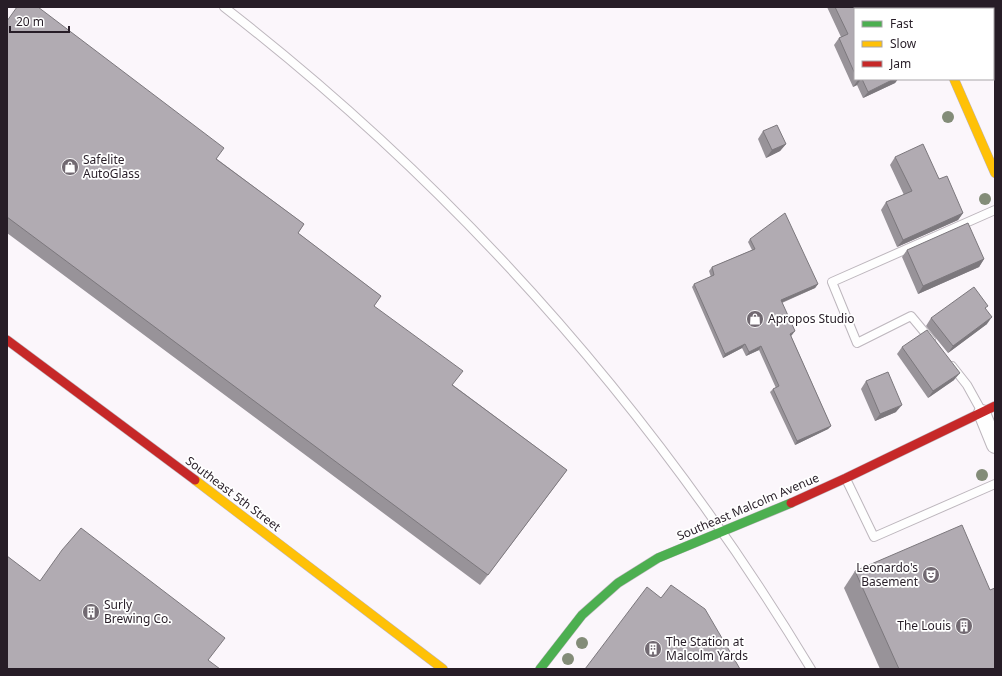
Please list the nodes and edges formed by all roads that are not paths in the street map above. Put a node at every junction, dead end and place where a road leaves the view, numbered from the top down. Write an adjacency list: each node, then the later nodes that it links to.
1 (224, 7): 12 (lane)
2 (954, 80): 3 (street)
3 (995, 173)
4 (995, 210): 6 (lane)
5 (7, 340): 13 (street, Southeast 5th Street)
6 (936, 347)
7 (945, 357): 8 (lane)
8 (989, 410): 9 (street); 10 (street, Southeast Malcolm Avenue)
9 (995, 445)
10 (846, 478): 11 (lane); 12 (street, Southeast Malcolm Avenue)
11 (995, 484)
12 (722, 531): 14 (street, Southeast Malcolm Avenue); 15 (lane)
13 (443, 669)
14 (540, 669)
15 (811, 669)

